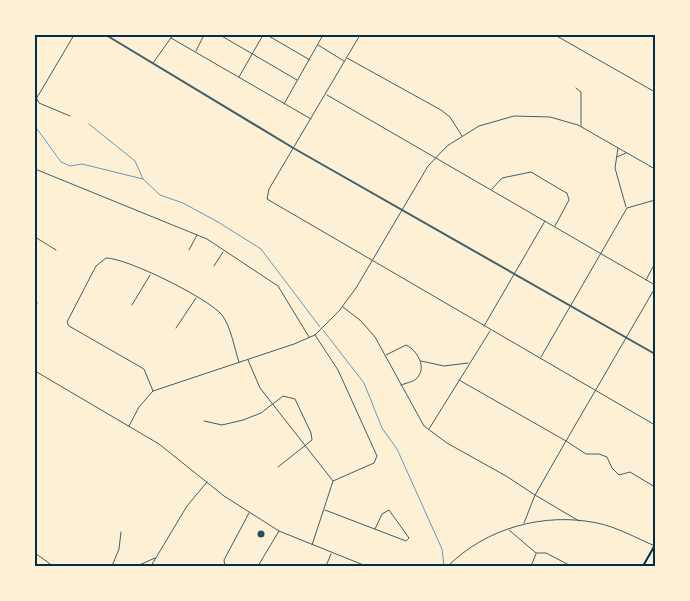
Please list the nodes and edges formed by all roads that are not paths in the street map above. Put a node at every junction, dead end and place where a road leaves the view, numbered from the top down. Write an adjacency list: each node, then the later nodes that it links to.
1 (74, 35): 25 (street)
2 (106, 35): 19 (street)
3 (173, 35): 12 (street)
4 (204, 35): 14 (street)
5 (220, 35): 15 (street)
6 (263, 35): 15 (street)
7 (267, 35): 17 (street)
8 (318, 35): 11 (street)
9 (360, 35): 16 (street)
10 (555, 35): 23 (street)
11 (323, 36): 13 (street)
12 (171, 38): 14 (street); 19 (street)
13 (318, 45): 17 (street); 18 (street)
14 (195, 52): 20 (street)
15 (252, 54): 20 (street); 21 (street)
16 (347, 58): 18 (street); 31 (street)
17 (310, 60): 21 (street)
18 (345, 62): 24 (street)
19 (153, 64): 33 (street)
20 (239, 78): 27 (street)
21 (297, 80): 27 (street)
22 (576, 88): 30 (street)
23 (655, 92)
24 (325, 96): 29 (street); 35 (street)
25 (36, 98): 26 (street); 28 (street)
26 (35, 101)
27 (283, 105): 29 (street)
28 (70, 116)
29 (312, 119): 33 (street)
30 (581, 127): 31 (street); 32 (street)
31 (462, 136): 35 (street)
32 (618, 147): 34 (street); 36 (street)
33 (295, 149): 42 (street); 51 (street)
34 (628, 153): 36 (street); 38 (street)
35 (435, 158): 39 (street); 42 (street)
36 (616, 158): 41 (street)
37 (35, 168): 45 (street)
38 (655, 168)
39 (492, 190): 43 (street); 44 (street)
40 (655, 200): 41 (street)
41 (627, 208): 50 (street)
42 (402, 210): 51 (street); 55 (street)
43 (545, 221): 44 (street); 55 (street)
44 (555, 226): 50 (street)
45 (198, 234): 48 (street); 49 (street)
46 (35, 237): 47 (street)
47 (56, 250)
48 (189, 250)
49 (223, 252): 53 (street); 68 (street)
50 (602, 252): 56 (street); 61 (street)
51 (372, 261): 62 (street); 64 (street)
52 (655, 263): 56 (street)
53 (214, 266)
54 (151, 274): 59 (street); 60 (street); 80 (street)
55 (514, 274): 61 (street); 64 (street)
56 (646, 280): 57 (street)
57 (655, 286): 69 (street)
58 (35, 296): 63 (street)
59 (196, 297): 65 (street); 75 (street)
60 (132, 305)
61 (571, 306): 69 (street); 72 (street)
62 (343, 307): 67 (street); 71 (street)
63 (35, 308)
64 (483, 327): 66 (street)
65 (176, 328)
66 (490, 331): 72 (street); 76 (street)
67 (315, 335): 68 (street); 90 (street)
68 (310, 337): 73 (street)
69 (627, 337): 70 (street); 81 (street)
70 (655, 354)
71 (386, 355): 74 (street); 79 (street)
72 (541, 358): 81 (street)
73 (248, 359): 75 (street); 82 (street)
74 (420, 361): 76 (street); 79 (street)
75 (239, 362): 80 (street)
76 (469, 363): 78 (street)
77 (35, 371): 85 (street)
78 (458, 380): 86 (street); 87 (street)
79 (400, 385): 86 (street)
80 (153, 391): 85 (street)
81 (596, 391): 84 (street); 87 (street)
82 (272, 403): 83 (street); 88 (street); 88 (street)
83 (204, 421)
84 (655, 425)
85 (129, 426): 91 (street)
86 (428, 430): 93 (street)
87 (566, 441): 92 (street); 93 (street)
88 (305, 446): 89 (street); 90 (street)
89 (278, 466)
90 (333, 481): 94 (street)
91 (207, 482): 95 (street); 107 (street)
92 (655, 487)
93 (535, 495): 96 (street); 97 (street)
94 (324, 510): 98 (street); 102 (street)
95 (249, 512): 100 (street); 112 (street)
96 (580, 522): 97 (street); 103 (street)
97 (524, 523): 99 (street)
98 (375, 529): 98 (street)
99 (508, 529): 105 (street); 116 (street)
100 (279, 531): 102 (street); 113 (street)
101 (121, 532): 109 (street)
102 (312, 545): 104 (street)
103 (655, 546): 119 (main road)
104 (331, 553): 114 (street); 115 (street)
105 (536, 553): 117 (street); 118 (street)
106 (35, 554): 108 (street)
107 (156, 558): 110 (street); 111 (street)
108 (53, 566)
109 (112, 566)
110 (137, 566)
111 (151, 566)
112 (225, 566)
113 (258, 566)
114 (326, 566)
115 (366, 566)
116 (448, 566)
117 (531, 566)
118 (571, 566)
119 (643, 566)

